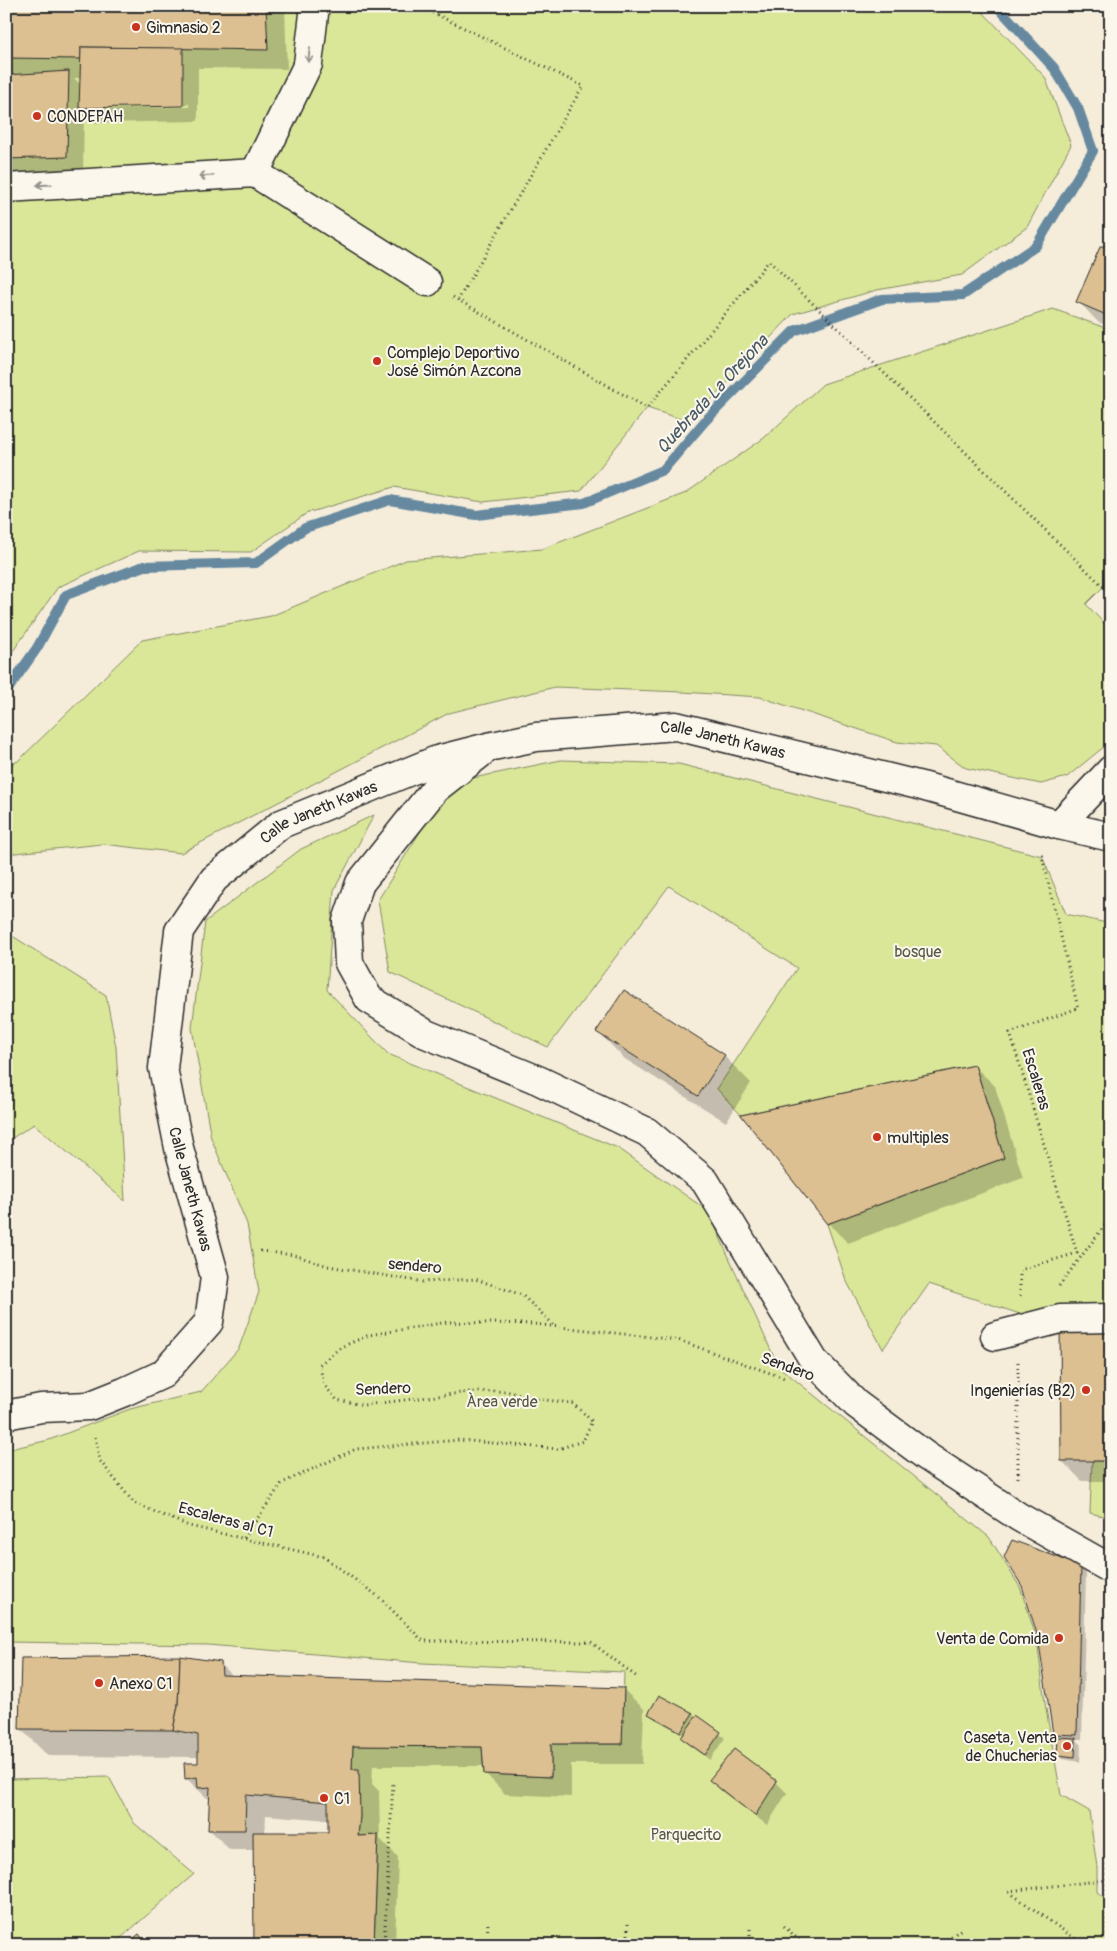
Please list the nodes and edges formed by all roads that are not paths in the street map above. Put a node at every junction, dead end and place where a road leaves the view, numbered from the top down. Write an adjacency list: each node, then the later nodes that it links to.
1 (313, 6): 2 (lane, one-way to 2)
2 (255, 173): 3 (lane, one-way to 3); 4 (lane)
3 (6, 188)
4 (427, 282)
5 (488, 747): 7 (lane, Calle Janeth Kawas); 11 (lane, Calle Janeth Kawas); 12 (lane)
6 (1111, 770): 7 (lane)
7 (1058, 825): 8 (lane, Calle Janeth Kawas)
8 (1111, 837)
9 (1111, 1318): 10 (lane)
10 (1011, 1326)
11 (6, 1416)
12 (1111, 1569)

